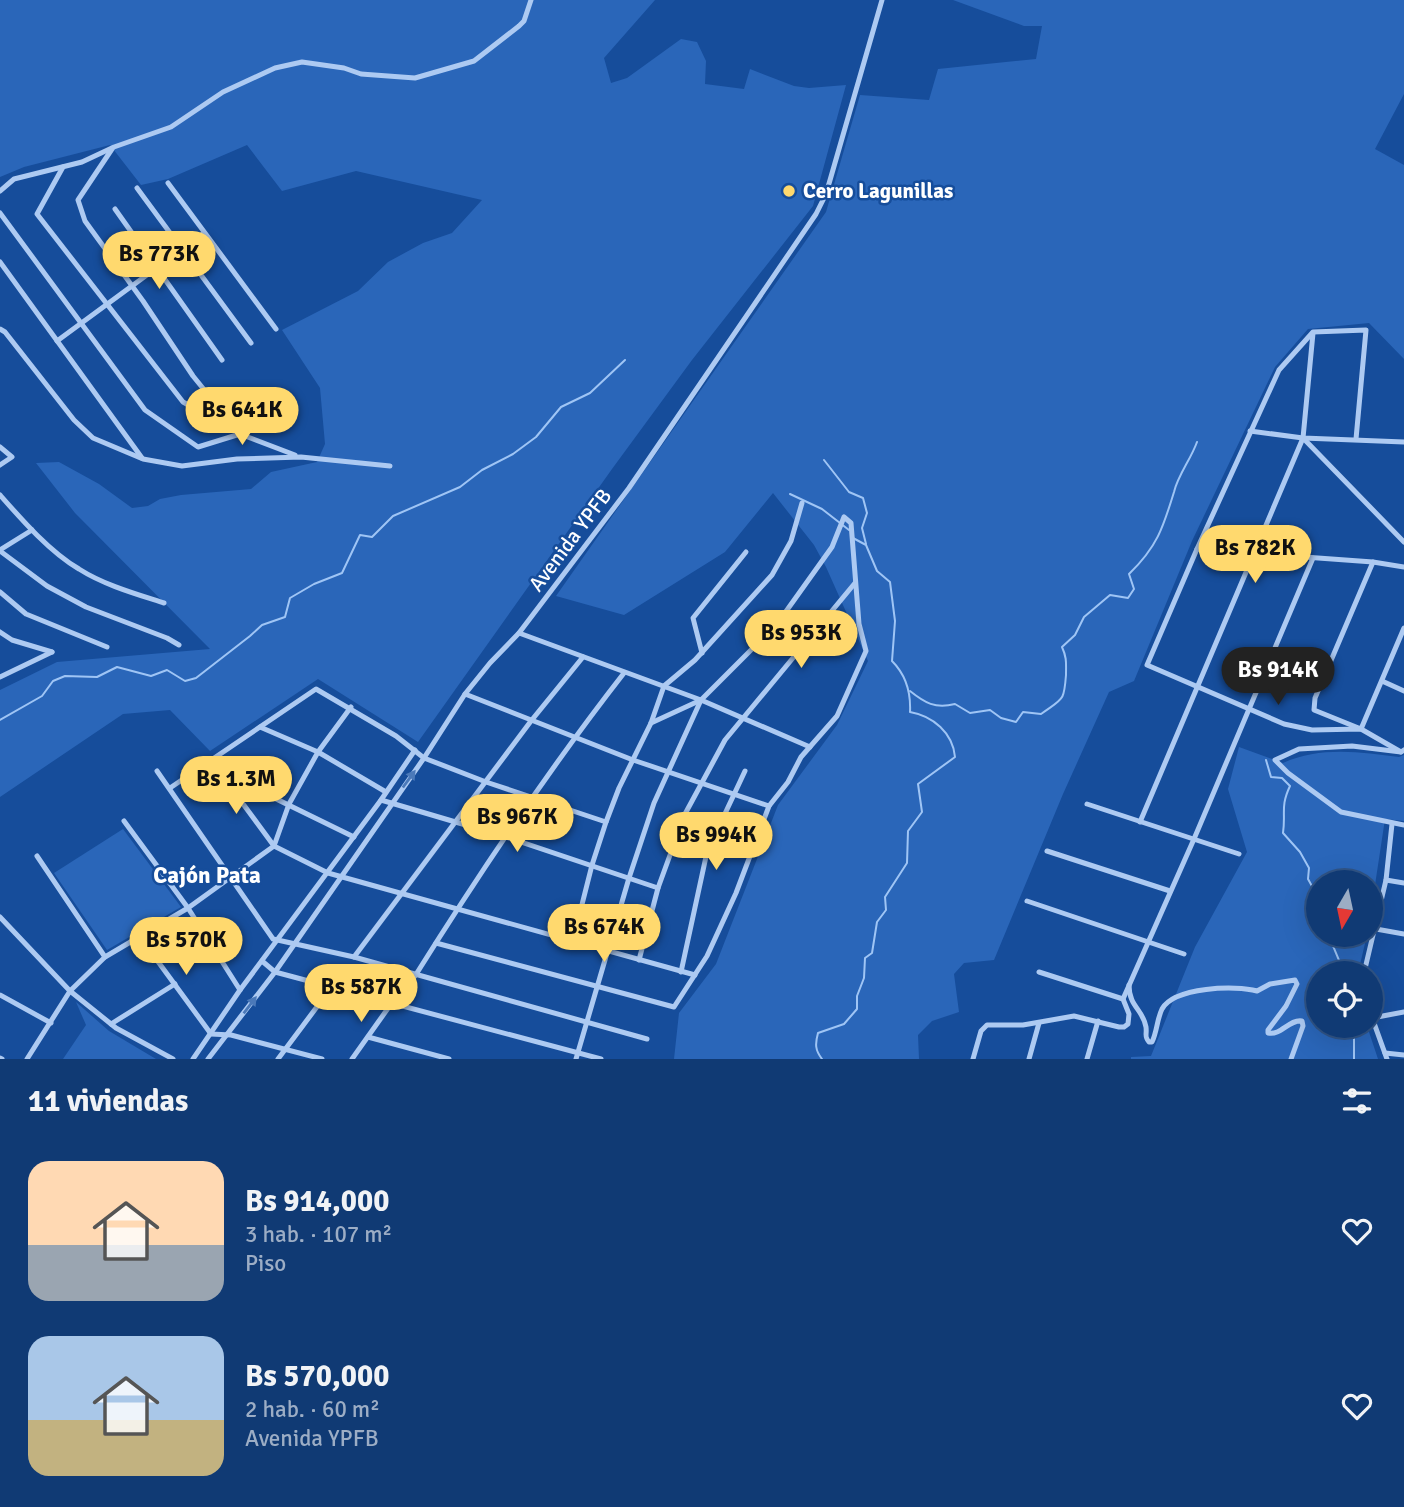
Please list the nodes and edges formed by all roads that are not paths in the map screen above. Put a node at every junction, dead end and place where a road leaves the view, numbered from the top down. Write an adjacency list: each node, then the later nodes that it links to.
1 (531, 0): 3 (street)
2 (882, 0): 49 (street, Avenida YPFB)
3 (114, 147): 4 (street); 14 (street)
4 (63, 167): 7 (street); 15 (street)
5 (168, 183): 10 (street)
6 (137, 188): 11 (street)
7 (0, 191)
8 (115, 209): 13 (street)
9 (0, 213): 16 (street)
10 (204, 233): 11 (street); 18 (street)
11 (181, 250): 13 (street); 21 (street)
12 (0, 262): 20 (street)
13 (158, 267): 14 (street); 22 (street)
14 (132, 286): 15 (street); 24 (street)
15 (107, 304): 16 (street); 24 (street)
16 (81, 323): 20 (street); 24 (street)
17 (0, 329): 30 (street)
18 (276, 329)
19 (1313, 332): 23 (street); 25 (street); 26 (street)
20 (57, 341): 30 (street)
21 (251, 343)
22 (222, 360)
23 (1250, 431): 25 (street); 37 (street)
24 (240, 434): 29 (street)
25 (1303, 438): 26 (street); 36 (street); 40 (street)
26 (1356, 439): 27 (street)
27 (1404, 442)
28 (0, 447): 31 (street)
29 (301, 457): 30 (street); 32 (street)
30 (143, 459)
31 (0, 465)
32 (390, 466)
33 (0, 495): 35 (street)
34 (802, 503): 52 (street)
35 (32, 530): 38 (street); 46 (street)
36 (1404, 542)
37 (1197, 549): 40 (street); 58 (street)
38 (0, 550): 50 (street)
39 (746, 552): 52 (street)
40 (1254, 553): 41 (street); 58 (street)
41 (1313, 558): 42 (street); 63 (street)
42 (1373, 562): 43 (street); 68 (street)
43 (1404, 567)
44 (855, 582): 61 (street); 64 (street); 70 (street)
45 (0, 592): 51 (street)
46 (164, 603)
47 (1404, 628): 56 (street)
48 (0, 632): 55 (street)
49 (519, 633): 53 (street); 60 (street, Avenida YPFB)
50 (179, 645)
51 (107, 647)
52 (702, 653): 57 (street)
53 (583, 657): 54 (street); 65 (street)
54 (624, 673): 57 (street); 69 (street)
55 (0, 677)
56 (1382, 681): 59 (street); 68 (street)
57 (664, 686): 61 (street); 66 (street)
58 (1198, 687): 63 (street); 95 (street)
59 (1404, 691)
60 (465, 694): 65 (street); 74 (street, Avenida YPFB)
61 (701, 701): 64 (street); 66 (street); 80 (street)
62 (351, 707): 67 (street); 71 (street); 73 (street)
63 (1248, 708): 68 (street); 100 (street)
64 (742, 720): 70 (street); 82 (street)
65 (531, 721): 69 (street); 81 (street)
66 (651, 723): 75 (street)
67 (260, 727): 73 (street); 76 (street)
68 (1361, 729): 72 (street)
69 (574, 737): 75 (street); 86 (street)
70 (810, 747): 91 (street)
71 (415, 750): 74 (street); 84 (street)
72 (1402, 751): 96 (street)
73 (318, 752): 84 (street); 89 (street)
74 (425, 758): 81 (street); 88 (street, Avenida YPFB, one-way to 74)
75 (633, 760): 80 (street); 94 (street)
76 (204, 767): 78 (street); 83 (street)
77 (157, 771): 83 (street)
78 (219, 771): 89 (street); 101 (street)
79 (745, 771): 85 (street)
80 (669, 772): 82 (street); 109 (street)
81 (486, 782): 86 (street); 93 (street)
82 (702, 783): 85 (street); 112 (street)
83 (170, 788): 107 (street)
84 (386, 793): 87 (street)
85 (734, 794): 91 (street); 135 (street)
86 (533, 798): 94 (street); 99 (street)
87 (382, 800): 88 (street); 98 (street)
88 (393, 803): 93 (street); 108 (street, Avenida YPFB)
89 (289, 804): 98 (street); 101 (street)
90 (1087, 804): 95 (street)
91 (769, 806): 137 (street)
92 (124, 821): 117 (street)
93 (456, 822): 99 (street); 114 (street)
94 (606, 822): 105 (street)
95 (1140, 822): 100 (street)
96 (1392, 824): 97 (street); 110 (street)
97 (1404, 825)
98 (354, 837): 106 (street)
99 (506, 837): 105 (street); 118 (street)
100 (1194, 839): 103 (street); 113 (street)
101 (274, 846): 106 (street); 107 (street)
102 (1047, 851): 113 (street)
103 (1239, 854)
104 (37, 856): 130 (street)
105 (592, 865): 109 (street); 124 (street)
106 (328, 873): 108 (street); 123 (street)
107 (229, 877): 117 (street); 123 (street)
108 (340, 877): 114 (street); 126 (street, Avenida YPFB)
109 (629, 878): 112 (street); 128 (street)
110 (1386, 880): 111 (street); 115 (street)
111 (1404, 883)
112 (658, 888): 132 (street)
113 (1170, 891): 125 (street)
114 (402, 894): 118 (street); 131 (street)
115 (1383, 895)
116 (1027, 901): 125 (street)
117 (188, 908): 122 (street); 143 (street)
118 (457, 909): 124 (street); 127 (street)
119 (0, 917): 144 (street)
120 (1383, 930): 121 (street)
121 (1404, 934)
122 (140, 937): 130 (street); 140 (street)
123 (278, 940): 126 (street); 133 (street)
124 (572, 940): 128 (street)
125 (1148, 941): 129 (street); 139 (street)
126 (294, 943): 131 (street); 134 (street, Avenida YPFB)
127 (436, 943): 138 (street); 141 (street)
128 (607, 951): 132 (street); 141 (street)
129 (1184, 954)
130 (105, 957): 144 (street)
131 (354, 957): 138 (street)
132 (639, 960): 135 (street)
133 (262, 961): 134 (street); 143 (street)
134 (275, 972): 142 (street); 156 (street, Avenida YPFB, one-way to 134)
135 (681, 972): 137 (street)
136 (1039, 972): 146 (street)
137 (695, 975): 141 (street)
138 (415, 976): 152 (street)
139 (1129, 983): 146 (street); 176 (street)
140 (175, 984): 154 (street); 155 (street)
141 (597, 987): 152 (street)
142 (331, 988): 147 (street); 160 (street)
143 (240, 990): 155 (street)
144 (71, 991): 151 (street); 154 (street)
145 (0, 995): 151 (street)
146 (1123, 999): 150 (street)
147 (391, 1004): 157 (street); 162 (street)
148 (1404, 1012): 149 (street)
149 (1383, 1014)
150 (1098, 1021): 153 (street); 175 (street)
151 (51, 1023): 164 (street)
152 (586, 1023): 159 (street); 162 (street)
153 (1039, 1023): 173 (street); 174 (street)
154 (111, 1024): 165 (street)
155 (211, 1034): 156 (street); 166 (street)
156 (228, 1035): 160 (street); 167 (street, Avenida YPFB)
157 (368, 1037): 170 (street); 171 (street)
158 (1379, 1038): 163 (street)
159 (647, 1039)
160 (285, 1049): 168 (street); 169 (street)
161 (1404, 1055): 163 (street)
162 (577, 1056): 172 (street)
163 (1386, 1056)
164 (27, 1059)
165 (173, 1059)
166 (193, 1059)
167 (208, 1059)
168 (278, 1059)
169 (322, 1059)
170 (352, 1059)
171 (449, 1059)
172 (601, 1059)
173 (973, 1059)
174 (1029, 1059)
175 (1087, 1059)
176 (1292, 1059)

